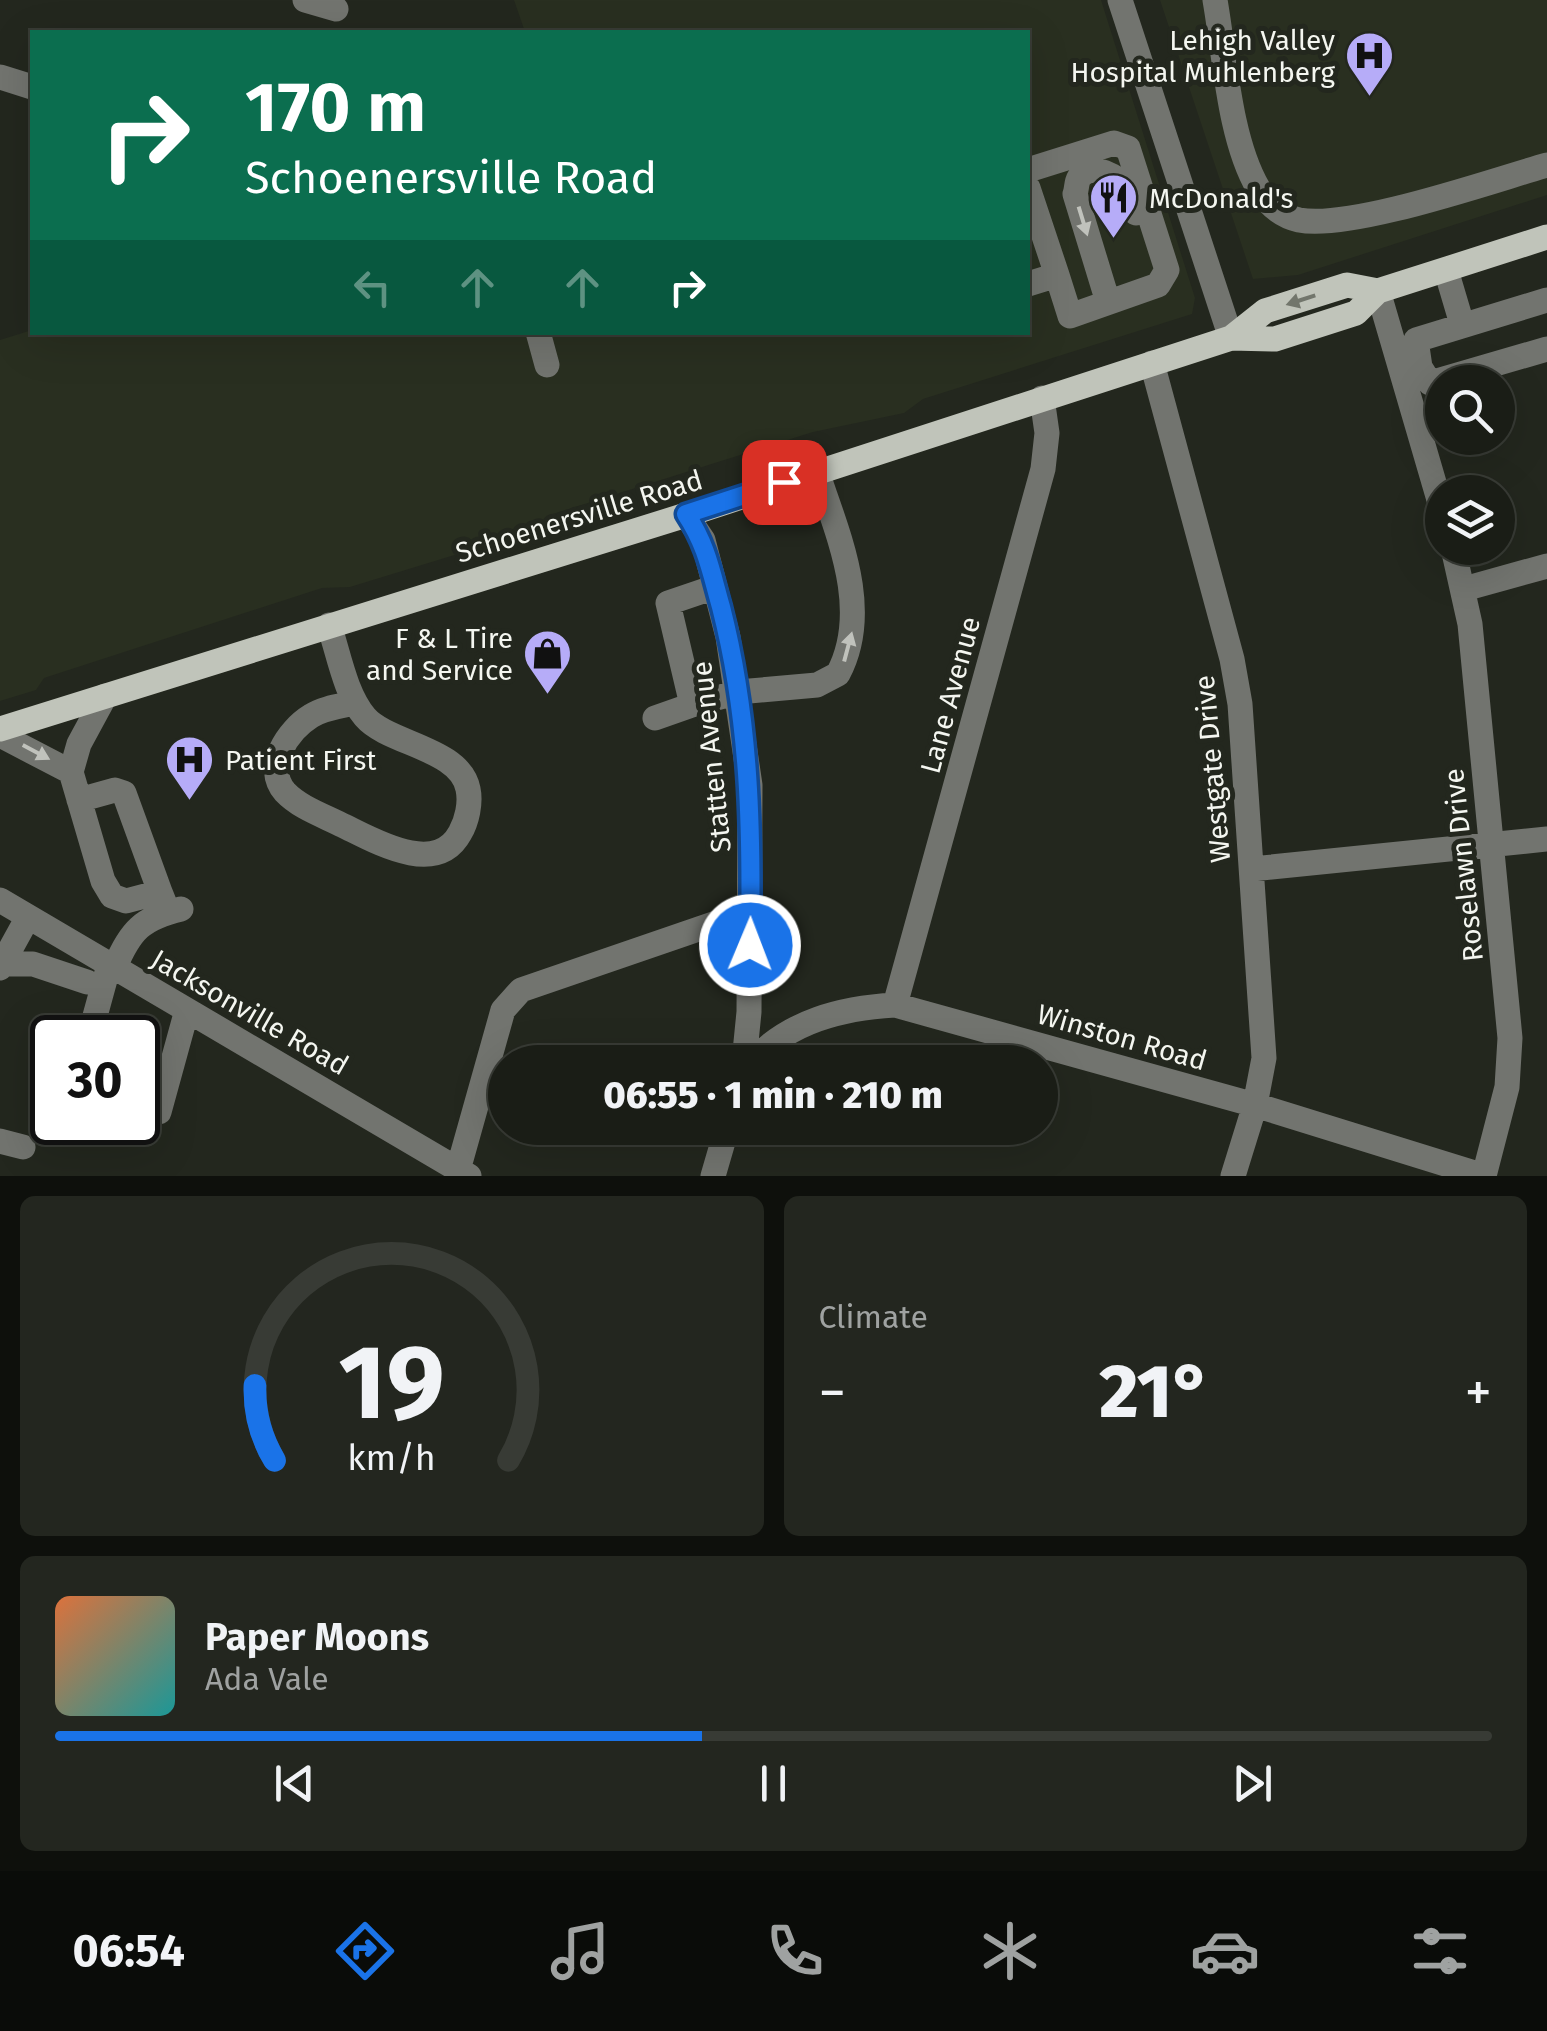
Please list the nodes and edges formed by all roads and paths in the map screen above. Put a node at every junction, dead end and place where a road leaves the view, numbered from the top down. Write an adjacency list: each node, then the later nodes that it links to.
1 (305, 0): 4 (street)
2 (1120, 0): 20 (street)
3 (1216, 0): 7 (street)
4 (336, 10)
5 (0, 77): 6 (street)
6 (30, 86)
7 (1547, 165)
8 (1030, 169): 14 (street)
9 (1030, 194): 12 (street)
10 (1547, 237): 11 (main road, Schoenersville Road)
11 (1446, 270): 15 (main road, Schoenersville Road); 18 (street)
12 (1057, 275): 13 (street); 17 (street)
13 (1030, 283)
14 (1158, 285): 17 (street); 17 (street, one-way to 17)
15 (1378, 291): 20 (main road, Schoenersville Road); 24 (street)
16 (1547, 300): 18 (street)
17 (1108, 302)
18 (1462, 324): 24 (street)
19 (539, 335): 23 (street)
20 (1232, 338): 22 (main road, Schoenersville Road)
21 (1547, 349): 24 (street)
22 (1152, 363): 25 (main road, Schoenersville Road); 44 (street, Westgate Drive)
23 (547, 365)
24 (1410, 370): 27 (street)
25 (1042, 398): 26 (main road, Schoenersville Road); 52 (street, Lane Avenue)
26 (817, 472): 28 (main road, Schoenersville Road); 34 (street, one-way to 26)
27 (1434, 475)
28 (686, 514): 31 (street, Statten Avenue); 33 (main road, Schoenersville Road)
29 (1458, 565): 32 (street, Roselawn Drive)
30 (1547, 566): 32 (street)
31 (715, 587): 34 (street, Statten Avenue); 37 (street)
32 (1464, 588): 43 (street, Roselawn Drive)
33 (330, 626): 35 (main road, Schoenersville Road); 36 (street)
34 (738, 692): 37 (street); 47 (street, Statten Avenue)
35 (105, 696): 39 (main road, Schoenersville Road); 40 (street)
36 (354, 703): 36 (street)
37 (692, 705): 38 (street)
38 (655, 718)
39 (0, 732): 40 (street, one-way to 40)
40 (71, 772): 41 (street)
41 (79, 800): 46 (street); 46 (street)
42 (1547, 839): 43 (street)
43 (1491, 845): 44 (street); 63 (street, Roselawn Drive)
44 (1252, 869): 57 (street, Westgate Drive)
45 (0, 900): 48 (street, Jacksonville Road)
46 (170, 904): 50 (street)
47 (751, 911): 55 (street, Statten Avenue); 60 (street)
48 (28, 916): 49 (street); 50 (street, Jacksonville Road)
49 (0, 965): 51 (street)
50 (112, 966): 53 (street, Jacksonville Road); 54 (street)
51 (87, 982)
52 (895, 1005): 56 (street, Winston Road); 57 (street, Winston Road)
53 (187, 1010): 58 (street); 60 (street, Jacksonville Road)
54 (96, 1015)
55 (746, 1045)
56 (771, 1045)
57 (1255, 1105): 62 (street, Westgate Drive); 63 (street, Winston Road)
58 (160, 1108)
59 (722, 1145): 61 (street)
60 (462, 1173)
61 (713, 1176)
62 (1233, 1176)
63 (1484, 1176)

